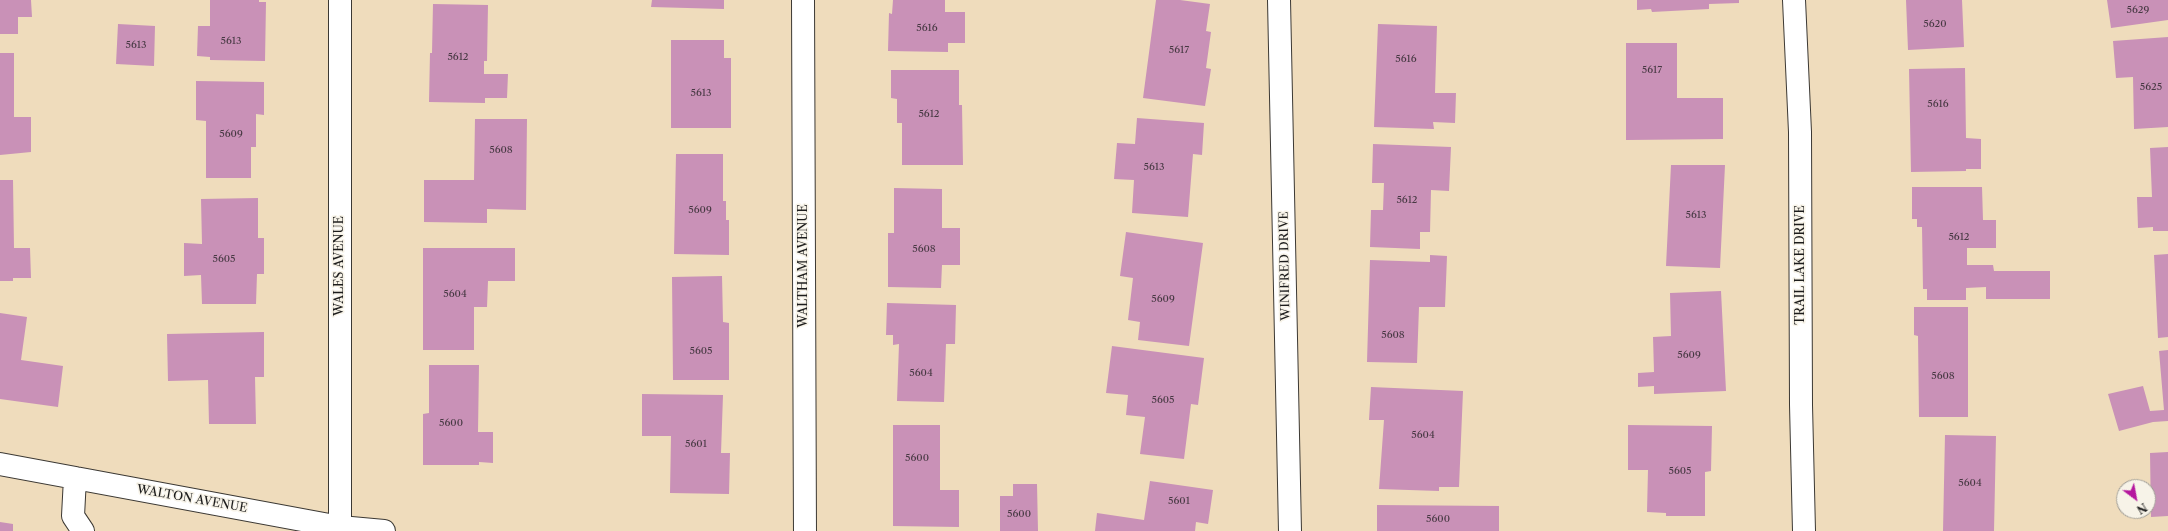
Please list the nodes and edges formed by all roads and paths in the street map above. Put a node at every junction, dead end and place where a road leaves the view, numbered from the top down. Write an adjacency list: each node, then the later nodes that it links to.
1 (340, 0): 7 (street, WALES AVENUE)
2 (803, 0): 10 (street, WALTHAM AVENUE)
3 (1279, 0): 11 (street, WINIFRED DRIVE)
4 (1794, 0): 12 (street, TRAIL LAKE DRIVE)
5 (0, 464): 6 (street, WALTON AVENUE)
6 (75, 478): 7 (street, WALTON AVENUE); 8 (street)
7 (340, 529): 9 (street, WALTON AVENUE)
8 (83, 531)
9 (384, 531)
10 (805, 531)
11 (1290, 531)
12 (1804, 531)

